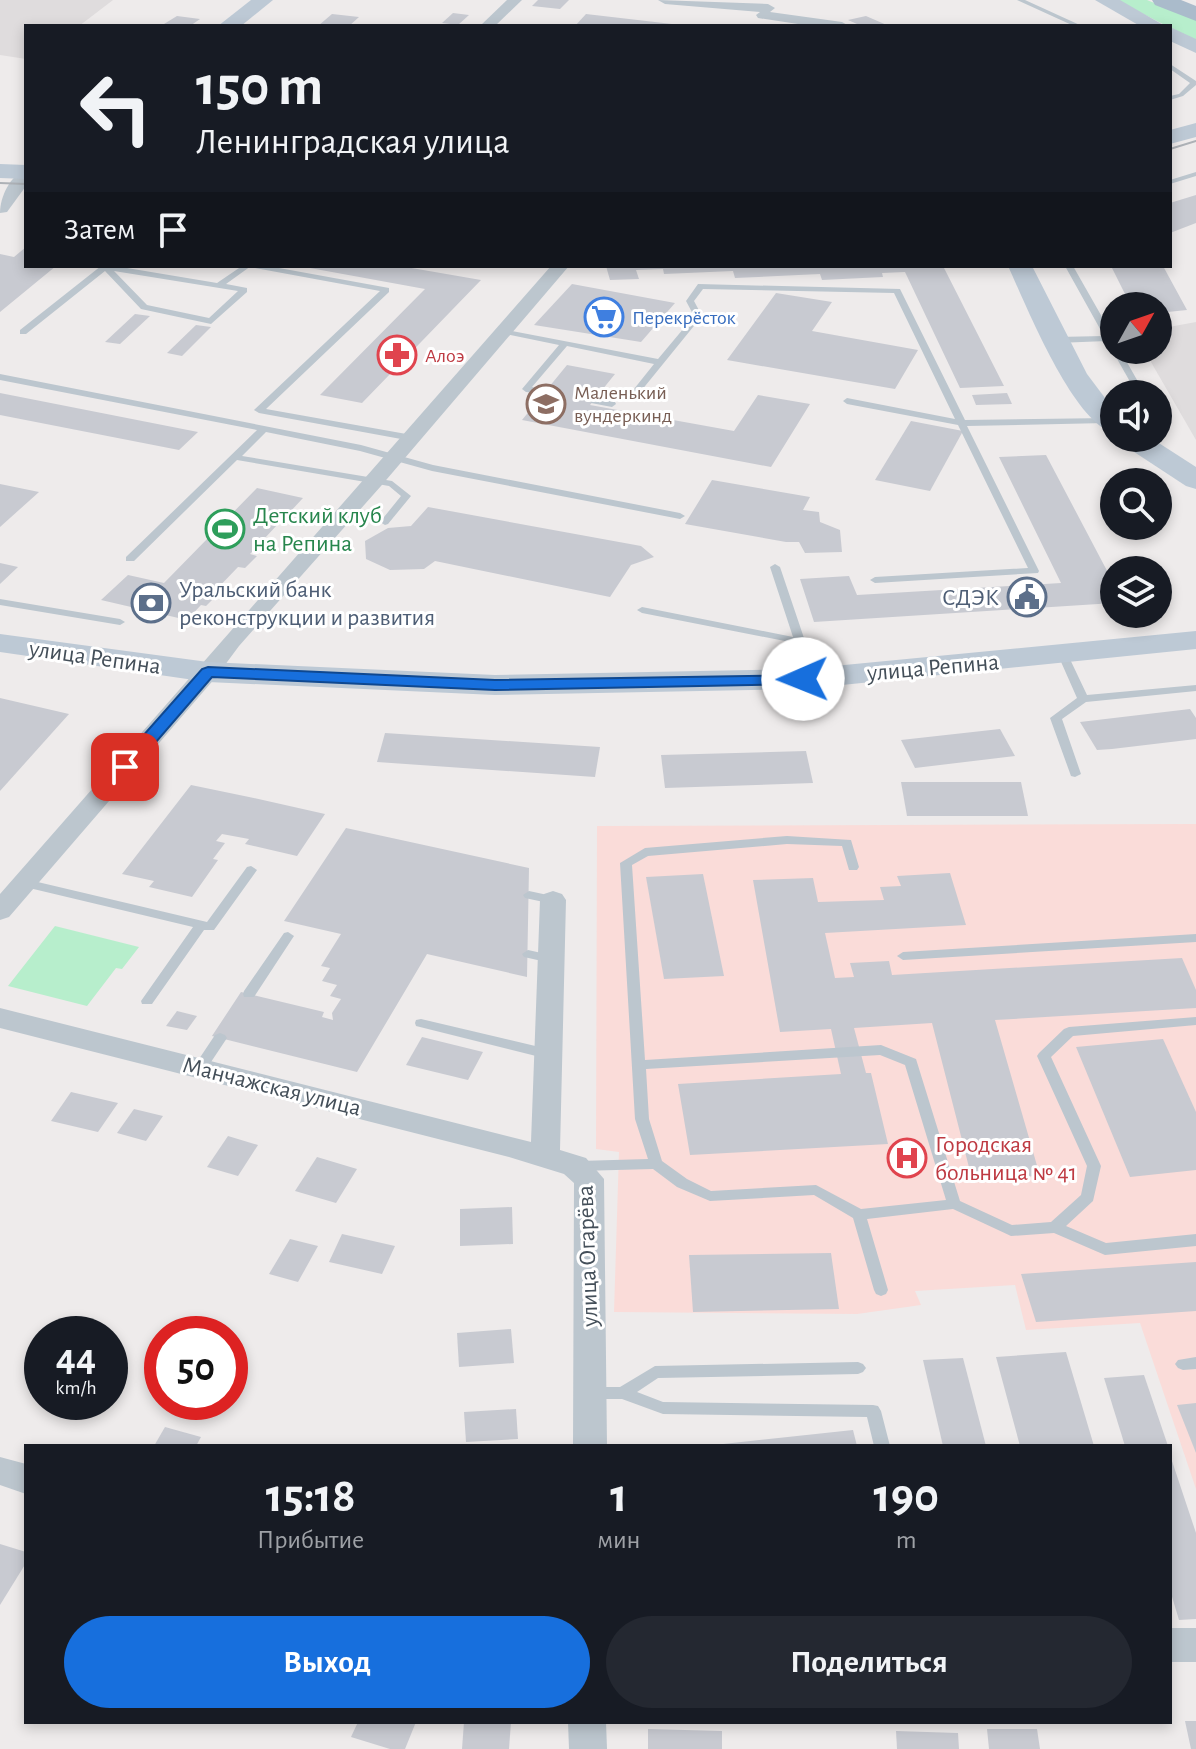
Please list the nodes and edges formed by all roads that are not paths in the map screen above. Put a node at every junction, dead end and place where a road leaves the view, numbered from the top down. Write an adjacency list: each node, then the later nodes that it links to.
1 (263, 0): 9 (main road)
2 (515, 0): 10 (street)
3 (665, 0): 7 (street)
4 (1020, 0): 12 (lane)
5 (1105, 0): 13 (main road)
6 (1163, 0): 8 (main road)
7 (766, 12): 11 (street)
8 (1196, 14)
9 (231, 24)
10 (489, 24)
11 (831, 24)
12 (1074, 24)
13 (1151, 24)
14 (1172, 34): 15 (main road)
15 (1196, 47)
16 (1172, 67): 17 (lane)
17 (1172, 97)
18 (1196, 130): 19 (main road)
19 (1172, 136)
20 (1196, 148): 21 (main road)
21 (1172, 155)
22 (0, 171): 23 (main road)
23 (24, 174)
24 (1196, 174): 26 (lane)
25 (24, 177): 27 (street)
26 (1172, 181)
27 (0, 208): 28 (street)
28 (24, 208)
29 (103, 268): 40 (lane)
30 (108, 268): 37 (lane)
31 (117, 268): 37 (lane)
32 (244, 268): 37 (lane)
33 (266, 268): 55 (lane)
34 (558, 268): 39 (street)
35 (1021, 268): 41 (main road)
36 (1070, 268): 38 (lane)
37 (218, 286)
38 (1100, 322)
39 (504, 331): 42 (lane); 55 (street)
40 (23, 332)
41 (1056, 340): 43 (lane); 51 (main road)
42 (564, 344): 44 (lane); 46 (lane)
43 (1100, 344)
44 (660, 362): 47 (lane); 53 (lane)
45 (0, 377): 54 (lane)
46 (545, 392)
47 (634, 394)
48 (594, 401): 50 (lane)
49 (847, 401): 53 (lane)
50 (612, 404)
51 (1100, 412)
52 (1100, 422): 53 (lane)
53 (964, 423): 65 (lane)
54 (264, 429): 57 (lane); 58 (lane)
55 (412, 438): 58 (street)
56 (1153, 452): 59 (main road)
57 (234, 457): 60 (lane); 63 (lane)
58 (395, 457): 60 (street); 61 (lane)
59 (1196, 480)
60 (374, 482): 62 (lane); 73 (street)
61 (680, 516)
62 (385, 522)
63 (130, 559)
64 (775, 567): 70 (lane)
65 (875, 580)
66 (0, 602): 68 (lane)
67 (642, 610): 70 (lane)
68 (120, 622)
69 (1196, 640): 72 (main road, улица Репина)
70 (800, 641): 74 (lane)
71 (0, 643): 73 (main road, улица Репина)
72 (1063, 655): 74 (main road, улица Репина); 76 (lane)
73 (208, 672): 74 (main road, улица Репина); 80 (street)
74 (803, 679)
75 (1196, 688): 76 (lane)
76 (1083, 699): 77 (lane)
77 (1075, 774)
78 (853, 867): 94 (lane)
79 (251, 870): 83 (lane)
80 (25, 883): 82 (street); 83 (lane)
81 (541, 897): 93 (street)
82 (0, 911)
83 (202, 924): 88 (lane)
84 (288, 936): 87 (lane)
85 (1196, 938): 86 (lane)
86 (903, 956)
87 (249, 994)
88 (147, 1001)
89 (0, 1018): 95 (street, Манчажская улица)
90 (1196, 1021): 101 (lane)
91 (421, 1023): 93 (lane)
92 (220, 1038): 95 (lane)
93 (548, 1054): 96 (street)
94 (638, 1065): 97 (lane); 99 (lane)
95 (200, 1068): 96 (street, Манчажская улица)
96 (545, 1155): 98 (street, улица Огарёва)
97 (656, 1164): 98 (lane); 100 (lane)
98 (575, 1166): 105 (street, улица Огарёва)
99 (954, 1204): 100 (lane); 101 (lane)
100 (859, 1215): 103 (lane)
101 (1055, 1227): 102 (lane)
102 (1196, 1240)
103 (881, 1290)
104 (858, 1368): 106 (lane)
105 (591, 1393): 106 (lane); 107 (street, улица Огарёва)
106 (623, 1393): 108 (lane)
107 (590, 1444)
108 (881, 1444)
109 (0, 1471): 110 (street)
110 (24, 1478)
111 (1172, 1645): 112 (street)
112 (1196, 1645)
113 (587, 1724): 114 (street)
114 (588, 1749)

